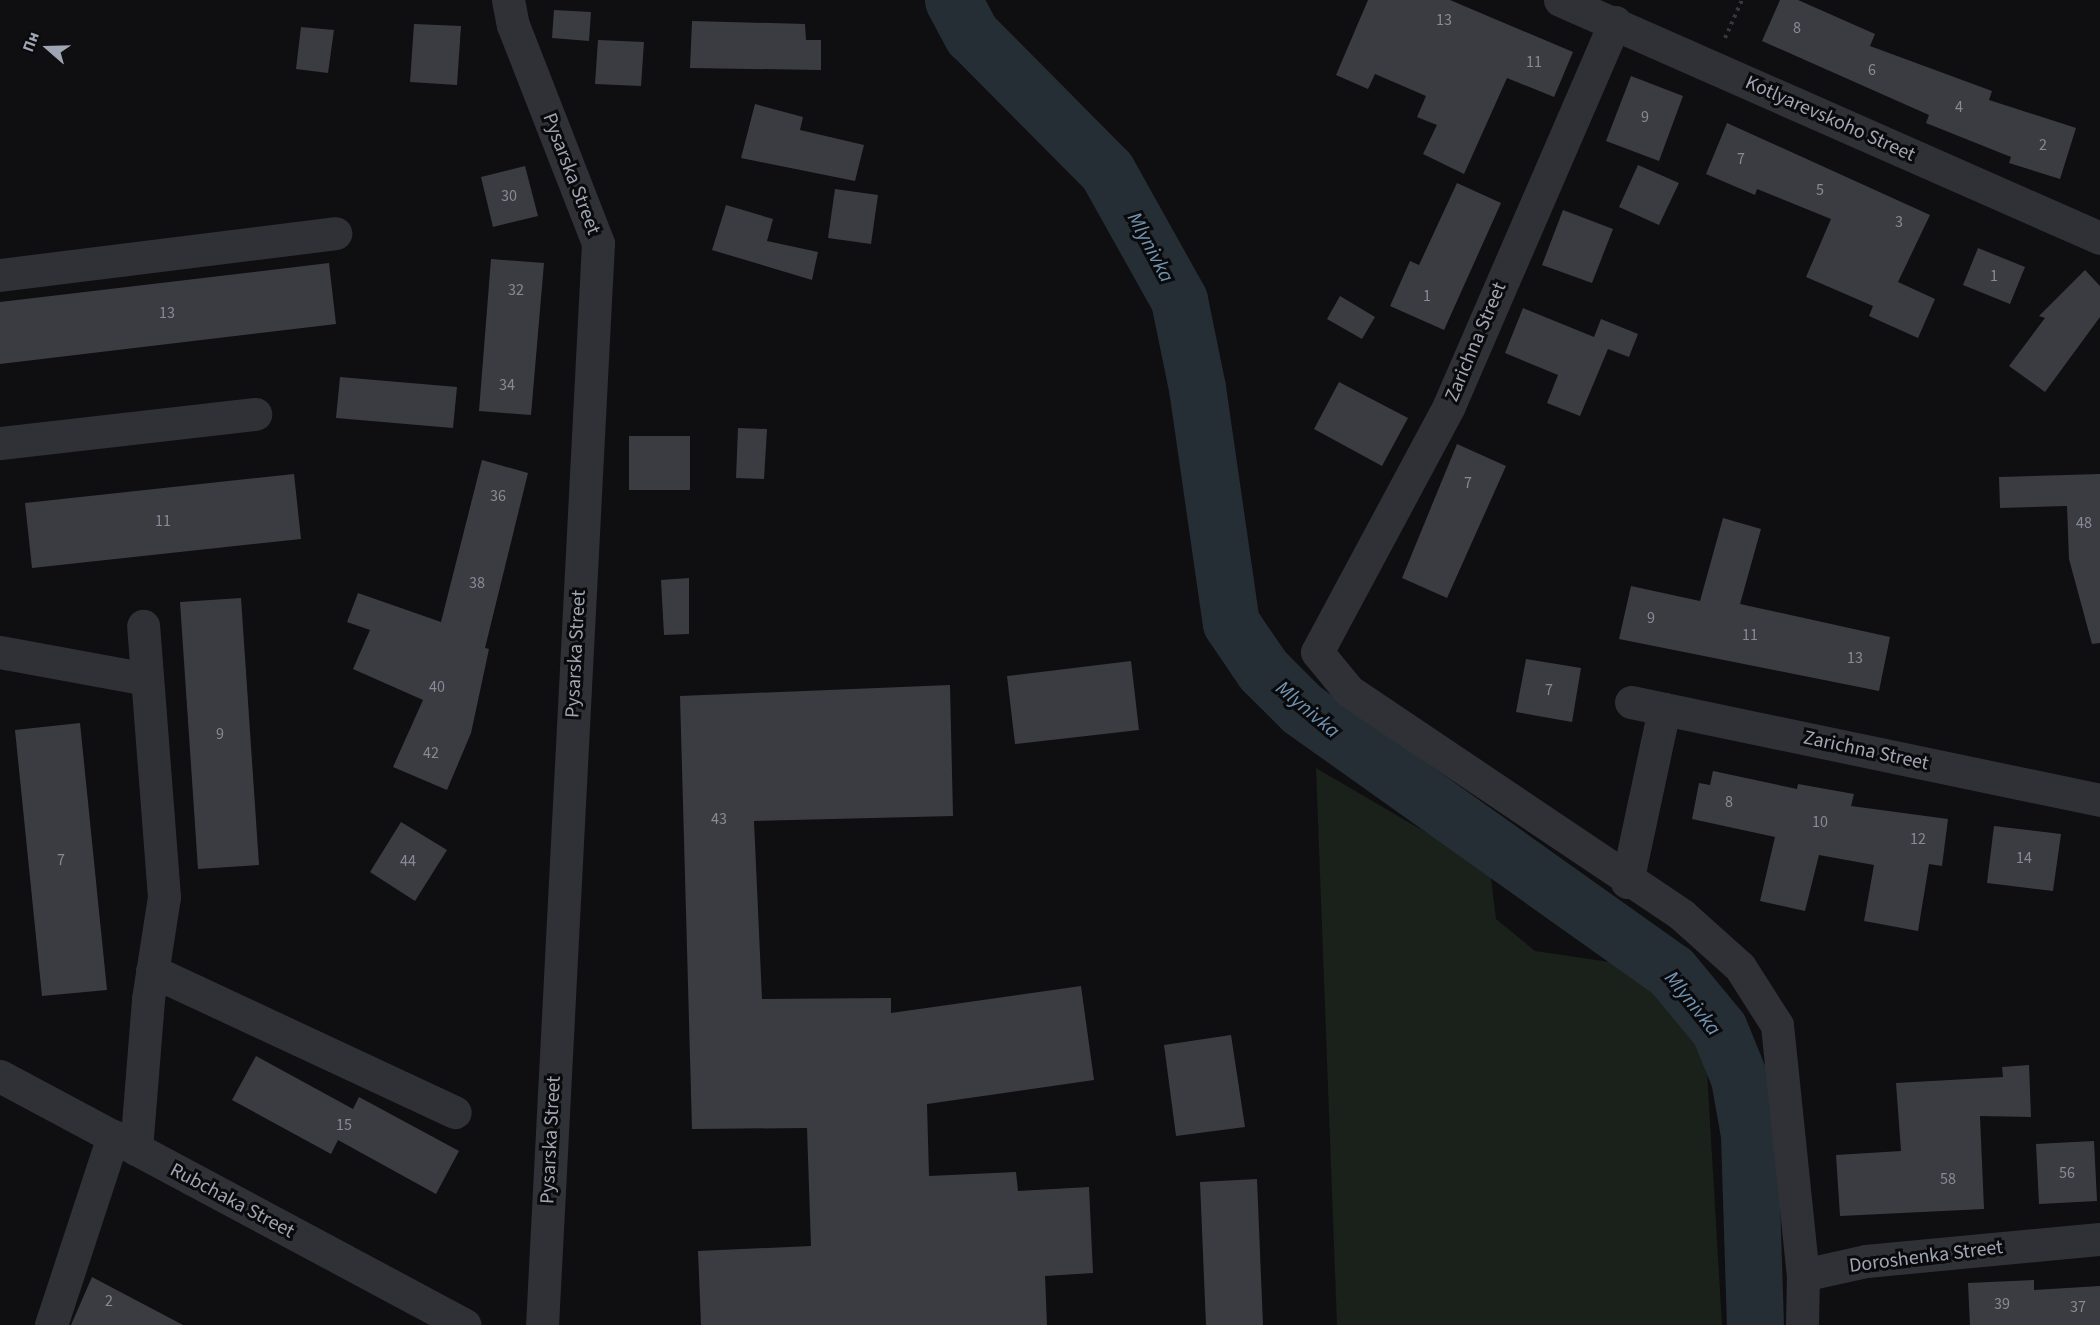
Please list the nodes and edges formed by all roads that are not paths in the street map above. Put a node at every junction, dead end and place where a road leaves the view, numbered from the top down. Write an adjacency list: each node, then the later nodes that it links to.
1 (508, 0): 24 (street, Pysarska Street)
2 (1560, 0): 3 (street, Kotlyarevskoho Street)
3 (1614, 22): 5 (street, Kotlyarevskoho Street); 15 (street, Zarichna Street)
4 (335, 233): 6 (street)
5 (2100, 238)
6 (0, 275)
7 (255, 414): 8 (street)
8 (0, 443)
9 (143, 626): 11 (street)
10 (0, 652): 11 (street)
11 (147, 679): 16 (street)
12 (1631, 702): 13 (street, Zarichna Street)
13 (1664, 709): 14 (street, Zarichna Street); 15 (street)
14 (2100, 800)
15 (1627, 882): 21 (street)
16 (152, 971): 18 (street); 19 (street)
17 (0, 1076): 19 (street, Rubchaka Street)
18 (455, 1112)
19 (124, 1142): 22 (street); 23 (street, Rubchaka Street)
20 (2100, 1239): 21 (street, Doroshenka Street)
21 (1803, 1275): 25 (street)
22 (51, 1325)
23 (465, 1325)
24 (542, 1325)
25 (1803, 1325)

